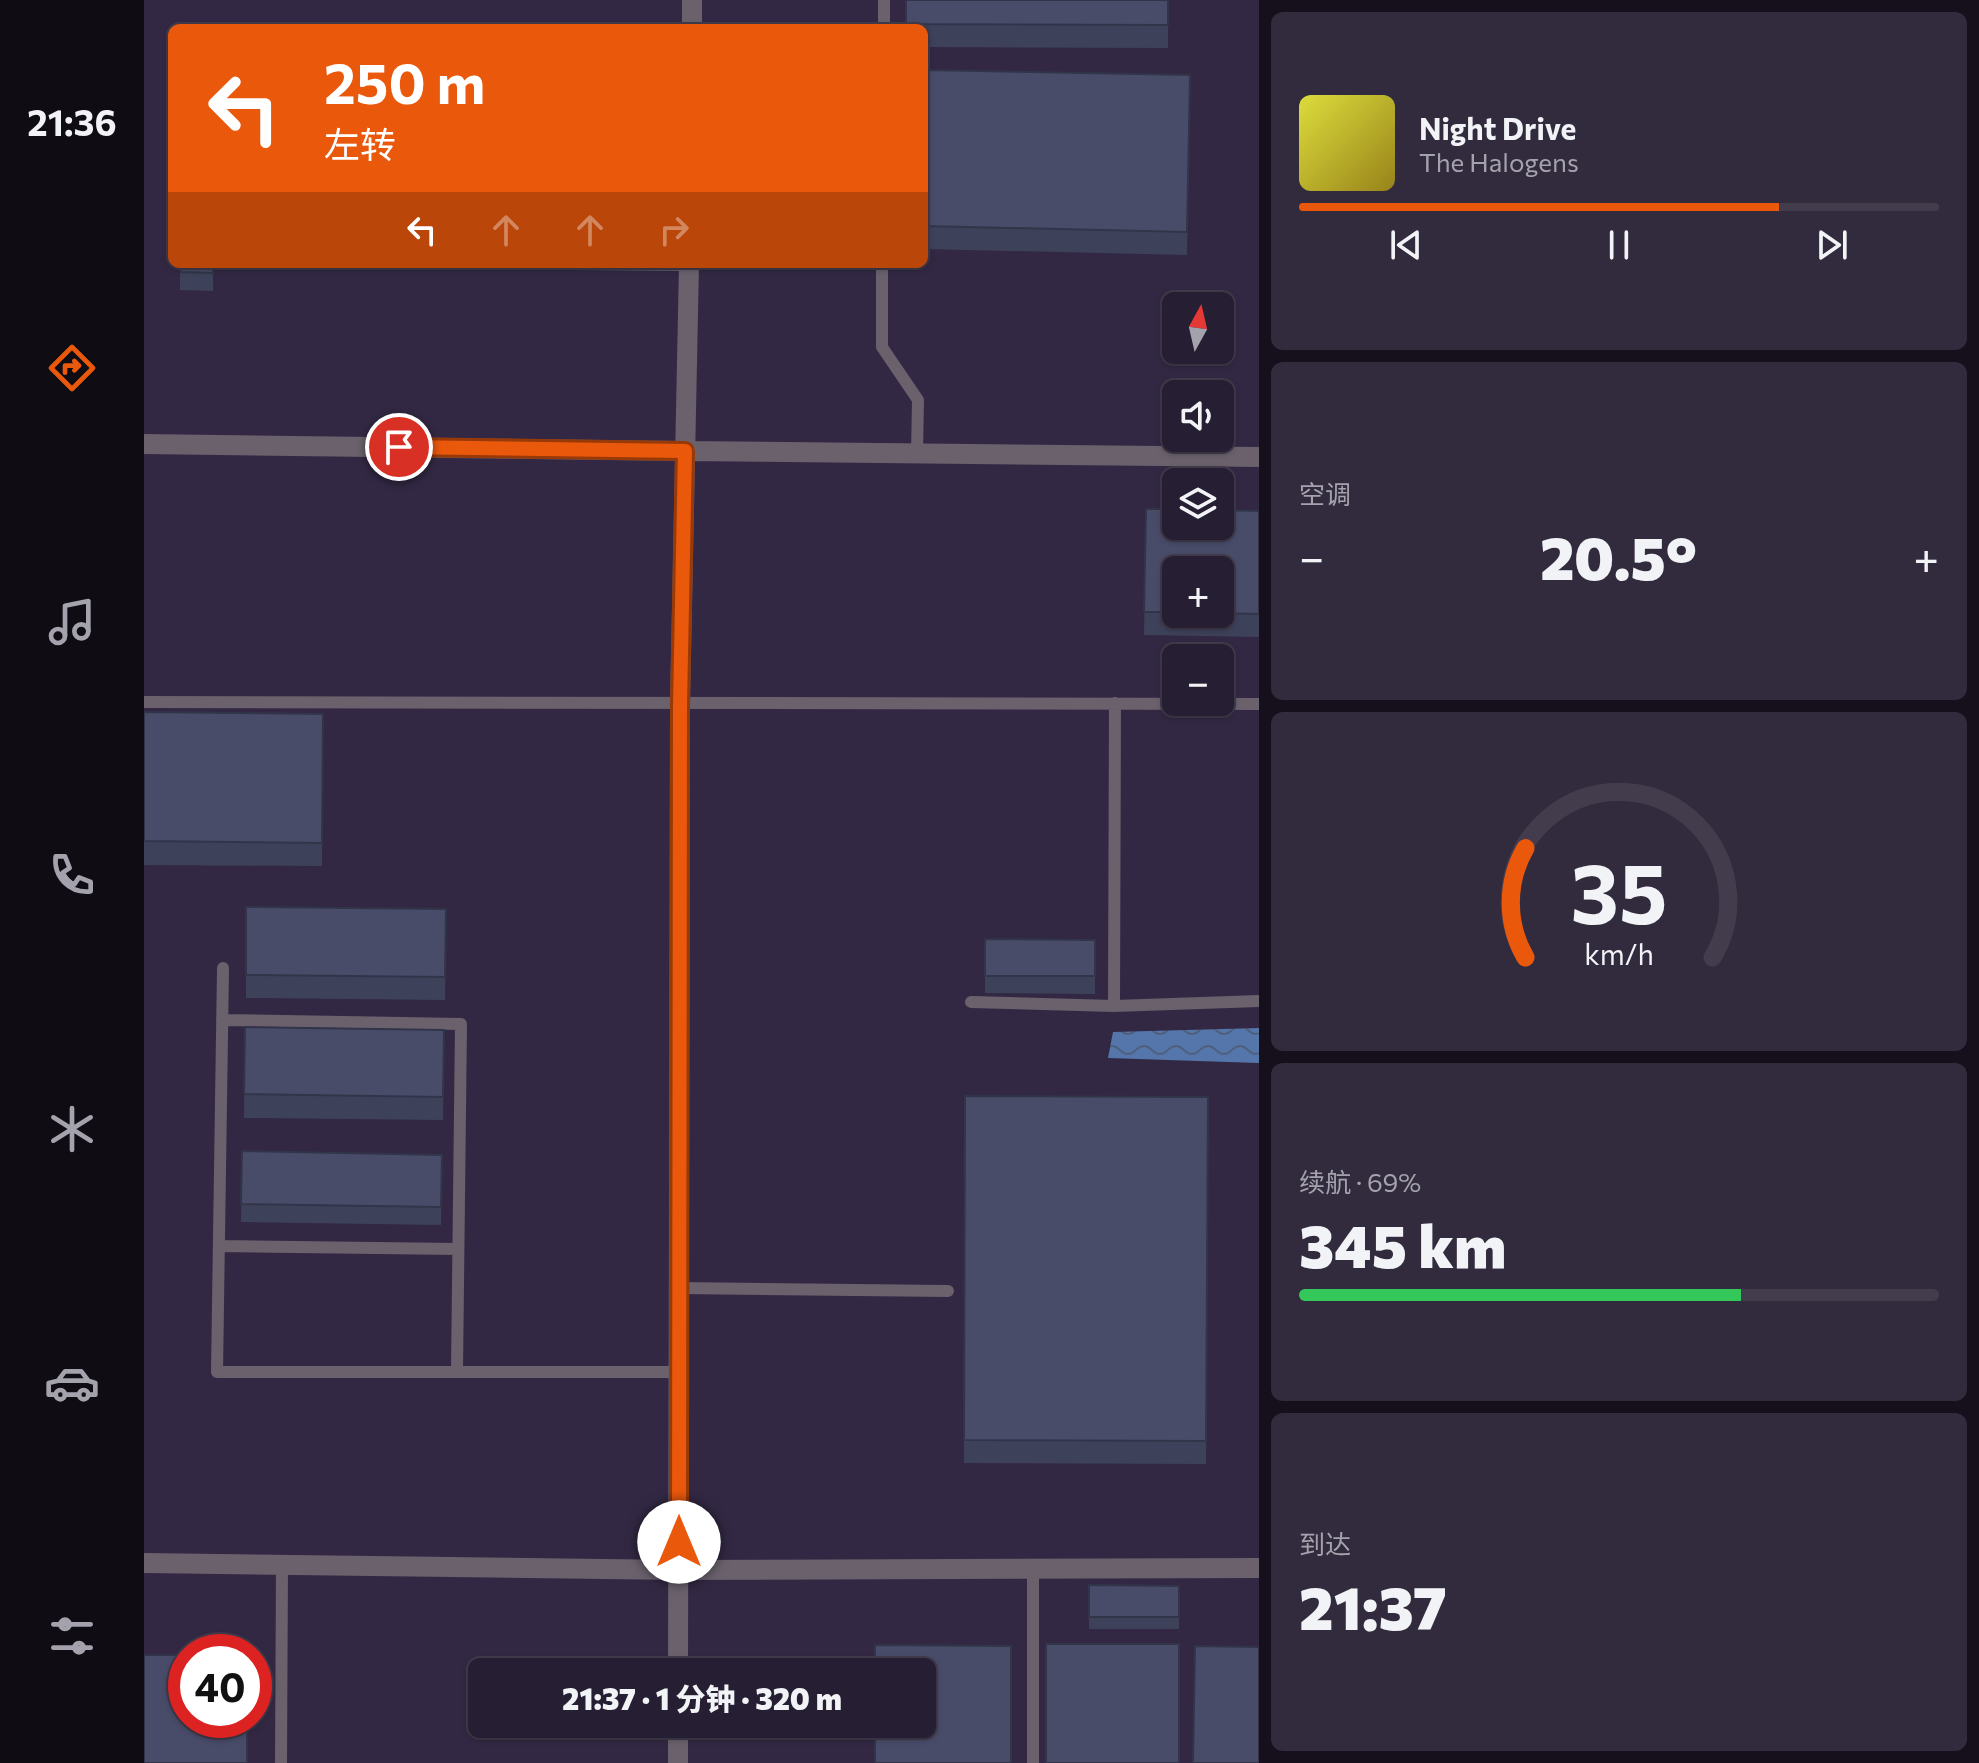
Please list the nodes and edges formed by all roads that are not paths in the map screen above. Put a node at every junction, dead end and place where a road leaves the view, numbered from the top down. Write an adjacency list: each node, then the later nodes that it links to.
1 (692, 0): 3 (street)
2 (884, 0): 4 (lane)
3 (692, 24)
4 (884, 24)
5 (689, 268): 8 (street)
6 (882, 268): 9 (lane)
7 (144, 444): 8 (street)
8 (685, 451): 9 (street); 14 (street)
9 (917, 453): 10 (street)
10 (1259, 457)
11 (144, 702): 14 (lane)
12 (1115, 703): 13 (lane); 14 (lane); 18 (lane)
13 (1259, 704)
14 (680, 705): 22 (street)
15 (223, 968): 19 (lane)
16 (1259, 1001): 18 (lane)
17 (971, 1002): 18 (lane)
18 (1114, 1006)
19 (222, 1020): 20 (lane); 21 (lane)
20 (219, 1246): 21 (lane); 24 (lane)
21 (458, 1249): 24 (lane)
22 (679, 1288): 23 (lane); 25 (street)
23 (948, 1291)
24 (457, 1371): 25 (lane)
25 (679, 1372): 30 (street)
26 (144, 1563): 27 (street)
27 (282, 1565): 30 (street); 33 (lane)
28 (1259, 1568): 29 (street)
29 (1033, 1569): 30 (street); 35 (lane)
30 (679, 1570): 31 (street)
31 (678, 1658)
32 (678, 1738): 34 (street)
33 (281, 1763)
34 (678, 1763)
35 (1033, 1763)

